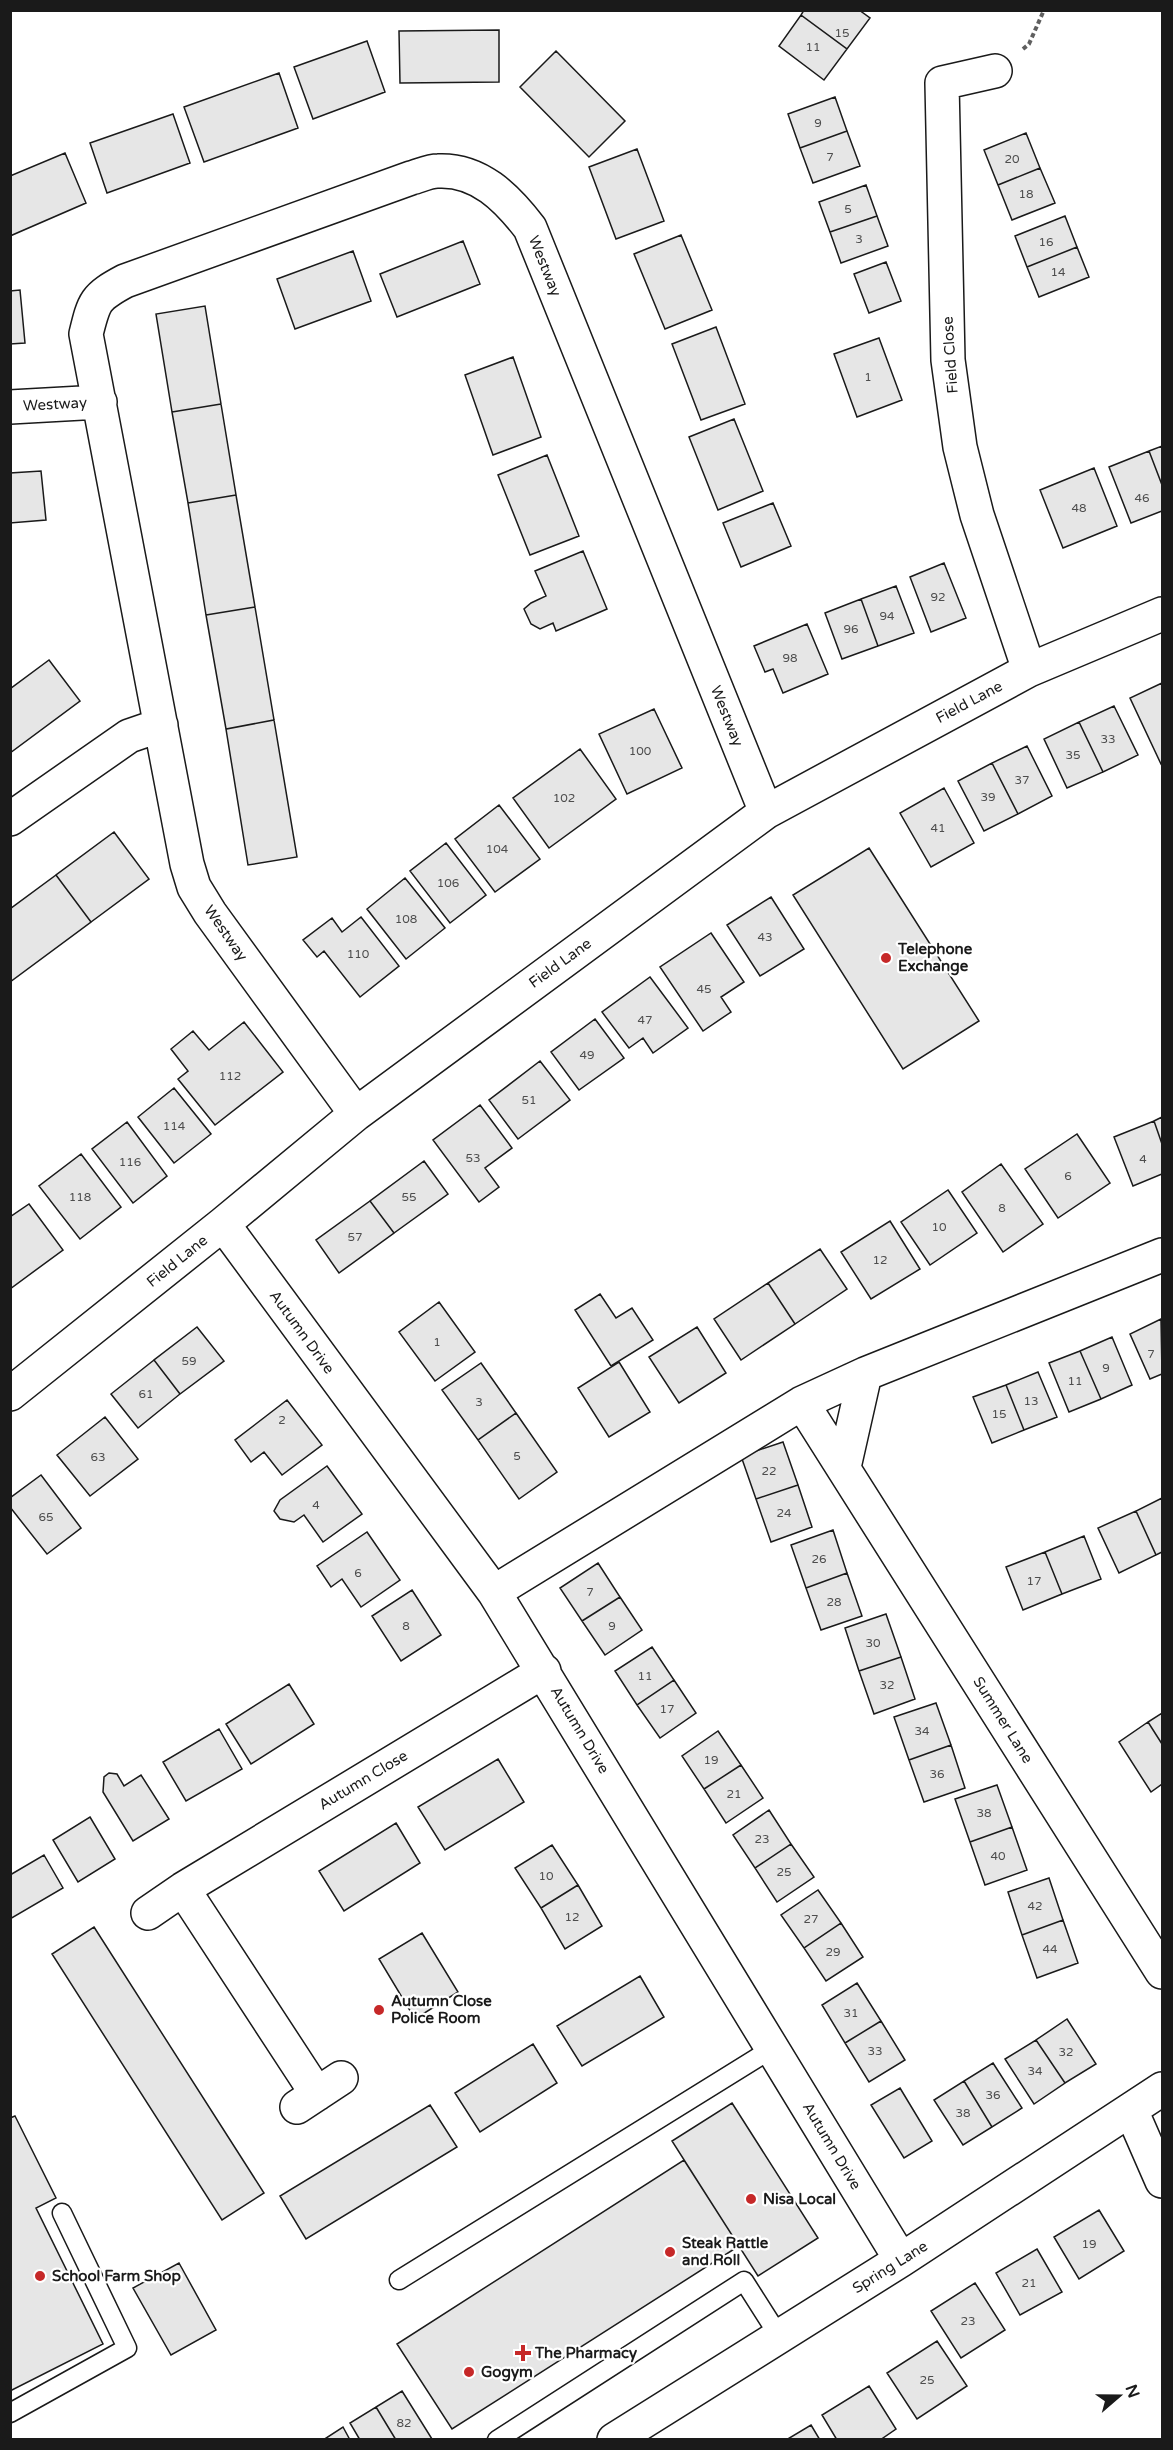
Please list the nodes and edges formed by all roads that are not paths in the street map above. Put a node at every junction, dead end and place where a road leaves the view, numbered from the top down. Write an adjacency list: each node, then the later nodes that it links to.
1 (995, 71): 5 (street, Field Close)
2 (100, 402): 3 (street, Westway); 6 (street, Westway); 7 (street, Westway)
3 (10, 406)
4 (1162, 614): 5 (street, Field Lane)
5 (1029, 670): 7 (street, Field Lane)
6 (161, 725): 8 (street); 9 (street, Westway)
7 (766, 812): 9 (street, Field Lane)
8 (10, 819)
9 (356, 1114): 10 (street, Field Lane)
10 (223, 1224): 13 (street, Field Lane); 16 (street, Autumn Drive)
11 (1162, 1255): 12 (street)
12 (865, 1374): 14 (street); 15 (street)
13 (10, 1394)
14 (802, 1402): 15 (street, Summer Lane); 16 (street)
15 (844, 1467): 20 (street, Summer Lane)
16 (494, 1592): 17 (street, Autumn Drive)
17 (544, 1671): 18 (street, Autumn Close); 21 (street, Autumn Drive)
18 (183, 1889): 19 (street, Autumn Close); 23 (street)
19 (148, 1913)
20 (1162, 1972)
21 (773, 2048): 27 (street, Autumn Drive); 28 (lane)
22 (1162, 2090): 24 (street, Spring Lane)
23 (318, 2093)
24 (1131, 2110): 25 (street); 27 (street, Spring Lane)
25 (1162, 2181)
26 (62, 2213): 30 (lane)
27 (901, 2260): 29 (street, Spring Lane)
28 (399, 2280)
29 (779, 2336): 31 (lane); 32 (street, Spring Lane)
30 (10, 2413)
31 (497, 2439)
32 (614, 2439)

